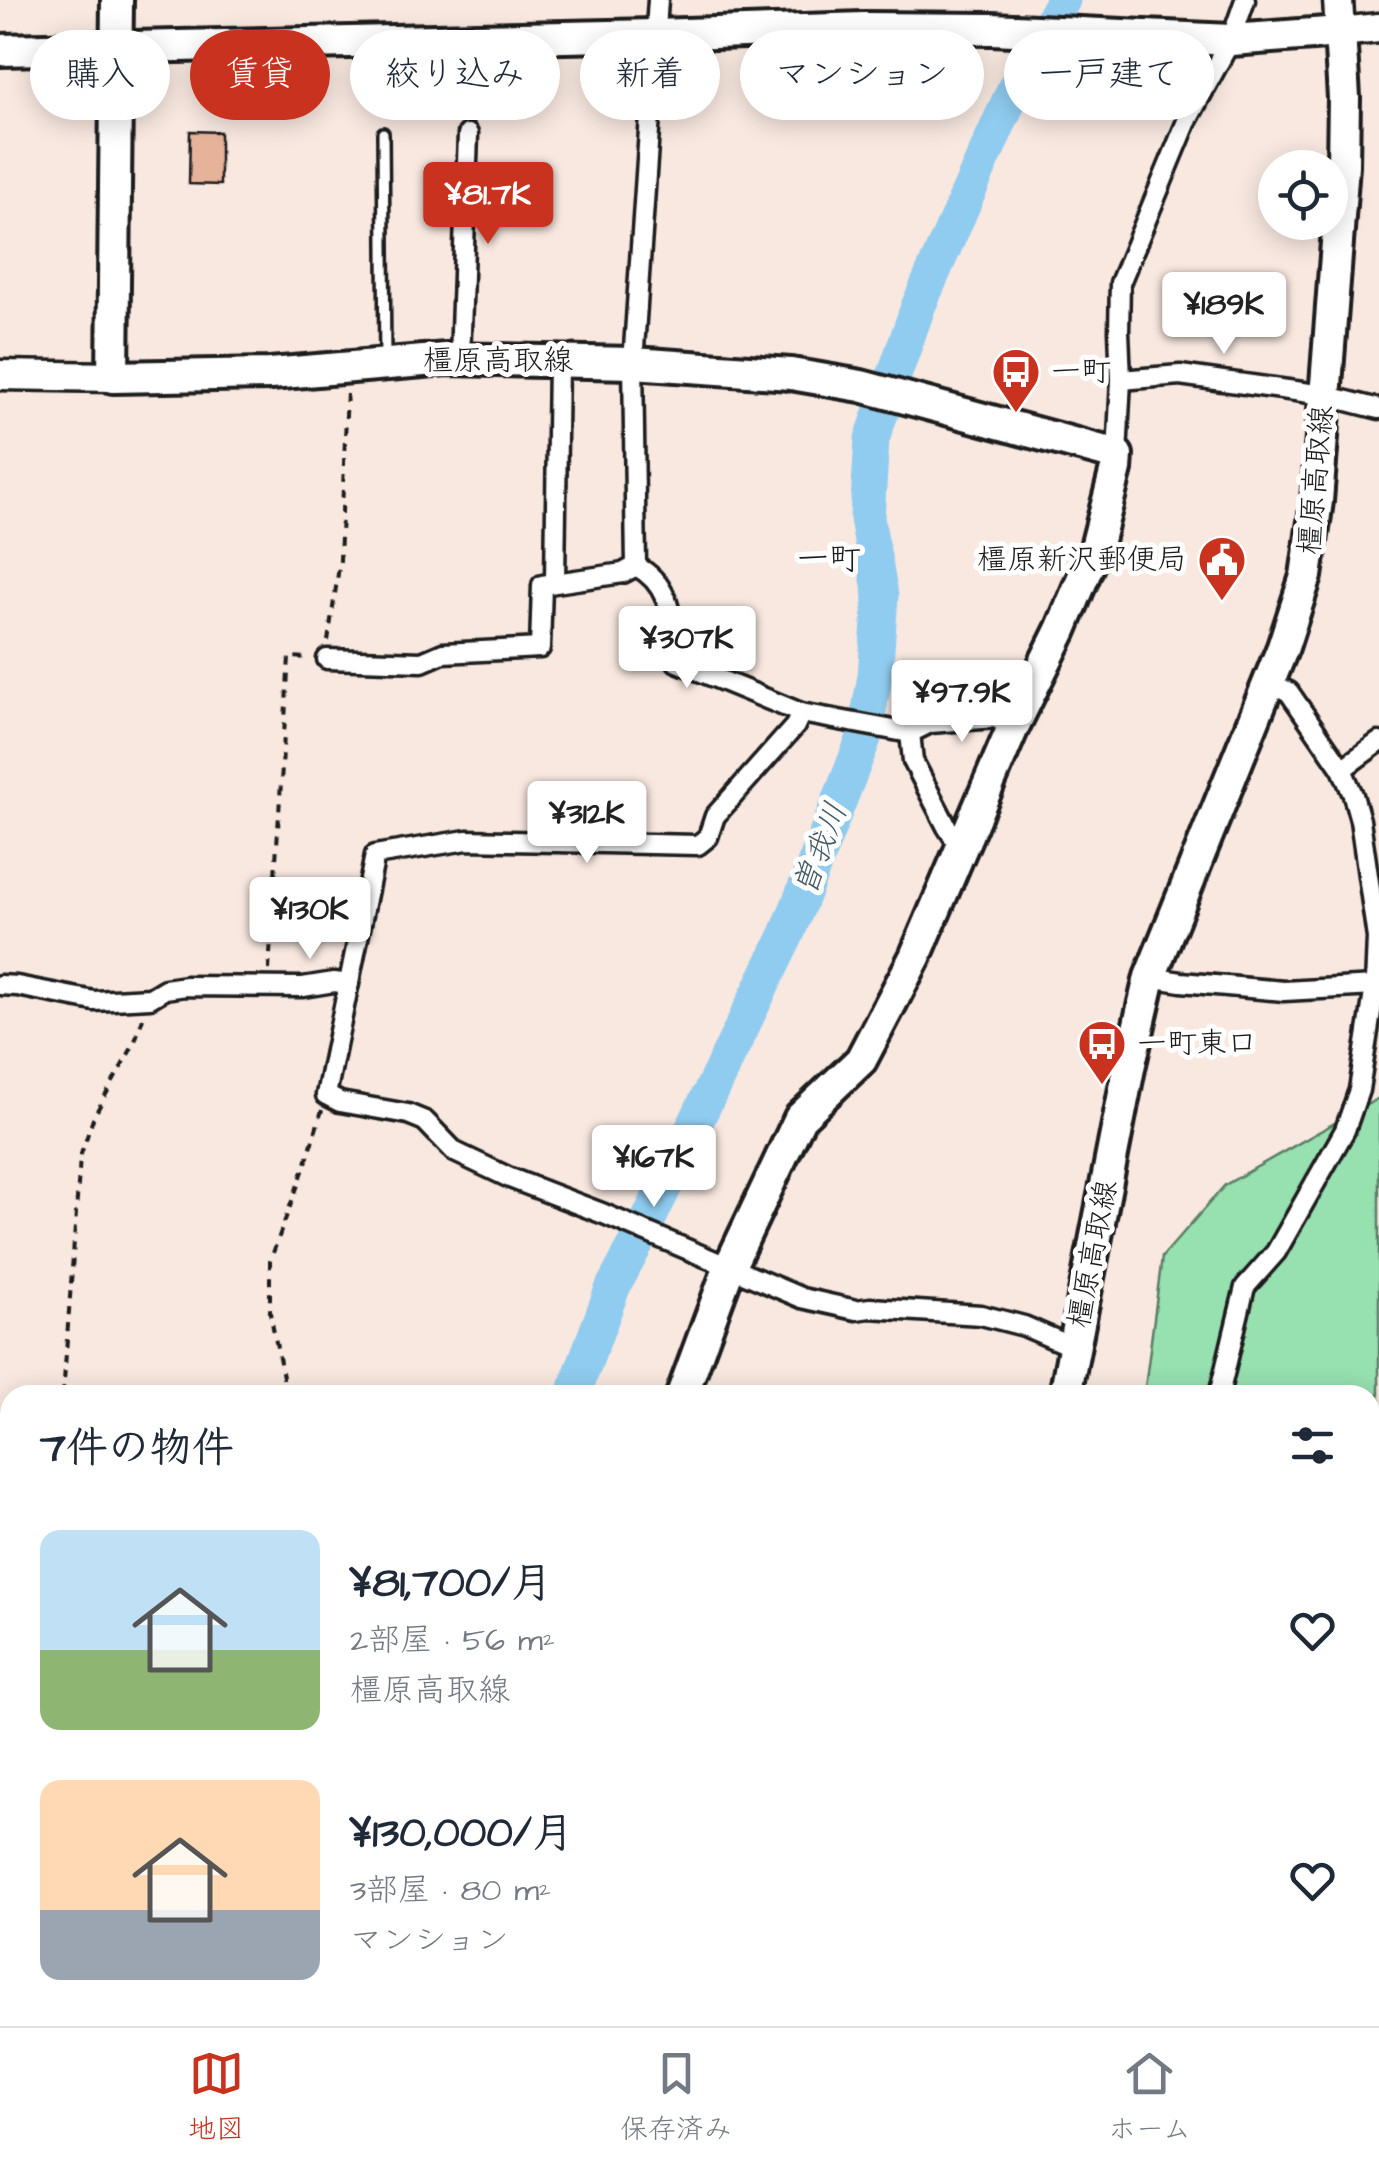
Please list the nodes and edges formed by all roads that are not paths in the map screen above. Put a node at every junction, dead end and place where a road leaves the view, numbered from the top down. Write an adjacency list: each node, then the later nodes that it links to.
1 (117, 0): 6 (main road)
2 (658, 0): 7 (street)
3 (1246, 0): 11 (street)
4 (1338, 0): 8 (street)
5 (1379, 28): 8 (street)
6 (117, 30)
7 (655, 30)
8 (1340, 32): 11 (main road); 26 (main road, 橿原高取線)
9 (720, 33): 11 (main road)
10 (580, 37): 12 (main road)
11 (1231, 40): 25 (street)
12 (170, 48)
13 (0, 50): 14 (main road)
14 (30, 50)
15 (116, 120): 24 (main road)
16 (649, 120): 22 (street)
17 (383, 133): 21 (lane)
18 (468, 134): 19 (street)
19 (460, 359): 20 (main road, 橿原高取線); 21 (main road, 橿原高取線)
20 (558, 361): 22 (main road, 橿原高取線); 30 (street)
21 (384, 363): 24 (main road, 橿原高取線)
22 (633, 363): 28 (main road, 橿原高取線); 29 (street)
23 (0, 375): 24 (street)
24 (113, 377)
25 (1122, 380): 26 (street); 28 (street)
26 (1324, 396): 27 (street); 32 (main road, 橿原高取線)
27 (1379, 409)
28 (1117, 455): 34 (main road)
29 (636, 566): 30 (street); 33 (street)
30 (555, 581): 31 (street)
31 (327, 659)
32 (1269, 682): 37 (street); 39 (main road, 橿原高取線)
33 (801, 712): 35 (street); 40 (street)
34 (1013, 726): 35 (street); 38 (main road)
35 (906, 732): 38 (street)
36 (1379, 742): 37 (street)
37 (1342, 769): 42 (street)
38 (962, 850): 43 (main road)
39 (1150, 978): 42 (street); 44 (main road, 橿原高取線)
40 (349, 984): 41 (street); 43 (street)
41 (0, 985)
42 (1375, 986): 47 (street)
43 (729, 1268): 44 (street); 45 (main road)
44 (1074, 1348): 46 (main road, 橿原高取線)
45 (686, 1385)
46 (1068, 1385)
47 (1221, 1385)

